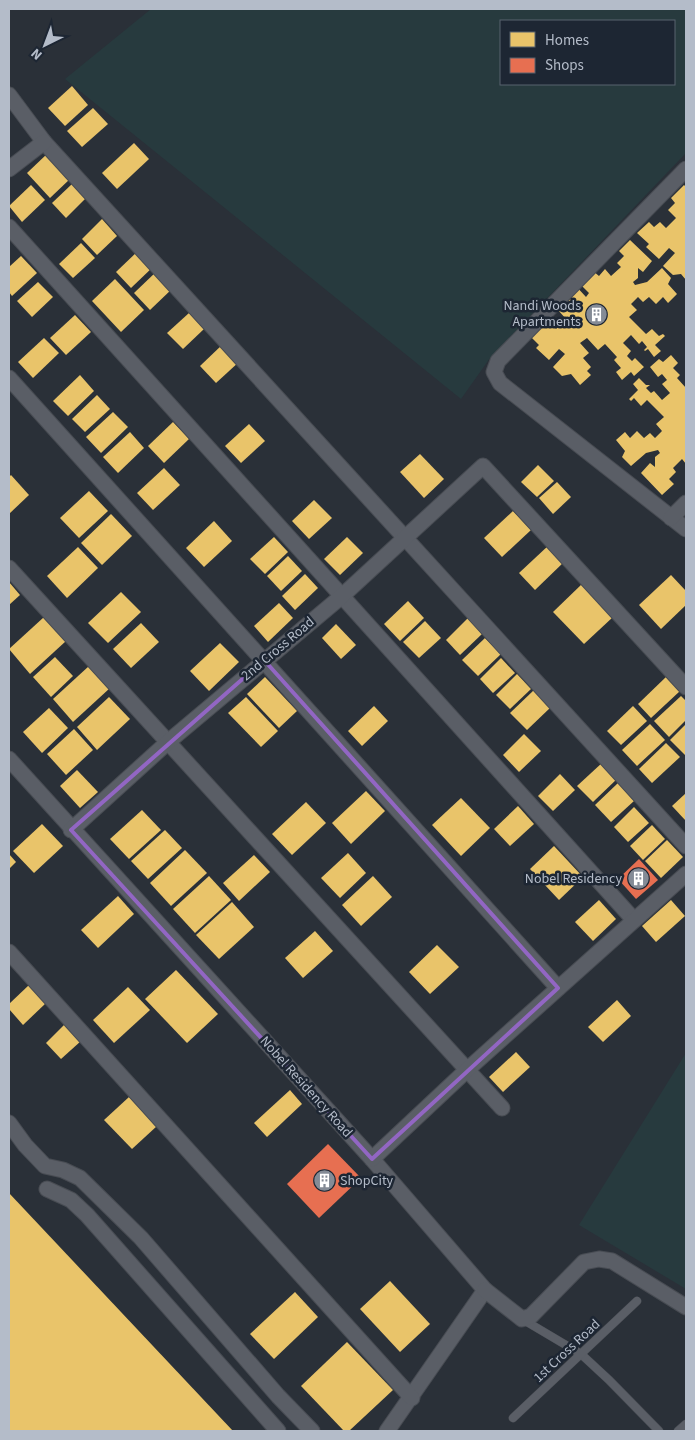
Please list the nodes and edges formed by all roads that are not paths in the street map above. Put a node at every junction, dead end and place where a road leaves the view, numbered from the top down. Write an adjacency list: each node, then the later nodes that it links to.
1 (9, 96): 2 (street)
2 (44, 142): 4 (street); 10 (street)
3 (686, 169): 8 (street)
4 (9, 170)
5 (9, 227): 12 (street)
6 (9, 378): 13 (street)
7 (686, 503): 8 (street)
8 (672, 518): 9 (street)
9 (686, 529)
10 (407, 536): 12 (street, 2nd Cross Road); 14 (street, 2nd Cross Road); 18 (street)
11 (9, 568): 15 (street)
12 (342, 596): 13 (street, 2nd Cross Road); 20 (street)
13 (264, 660): 15 (street, 2nd Cross Road); 22 (street)
14 (686, 687)
15 (168, 742): 17 (street, 2nd Cross Road); 23 (street)
16 (9, 759): 17 (street, Nobel Residency Road)
17 (71, 830): 26 (street, Nobel Residency Road)
18 (686, 846)
19 (686, 874): 20 (street)
20 (634, 920): 22 (street)
21 (9, 952): 33 (street)
22 (558, 988): 23 (street)
23 (468, 1069): 24 (street); 26 (street)
24 (502, 1108)
25 (9, 1124): 37 (street)
26 (372, 1159): 28 (street, Nobel Residency Road)
27 (46, 1189): 36 (street)
28 (485, 1290): 31 (street, Nobel Residency Road); 33 (street)
29 (637, 1301): 32 (lane, 1st Cross Road)
30 (686, 1307): 31 (street)
31 (522, 1319): 32 (lane)
32 (581, 1354): 34 (lane, 1st Cross Road); 39 (lane)
33 (412, 1398): 38 (street)
34 (513, 1418)
35 (686, 1424): 40 (lane)
36 (278, 1431)
37 (312, 1431)
38 (387, 1431)
39 (659, 1431)
40 (678, 1431)

